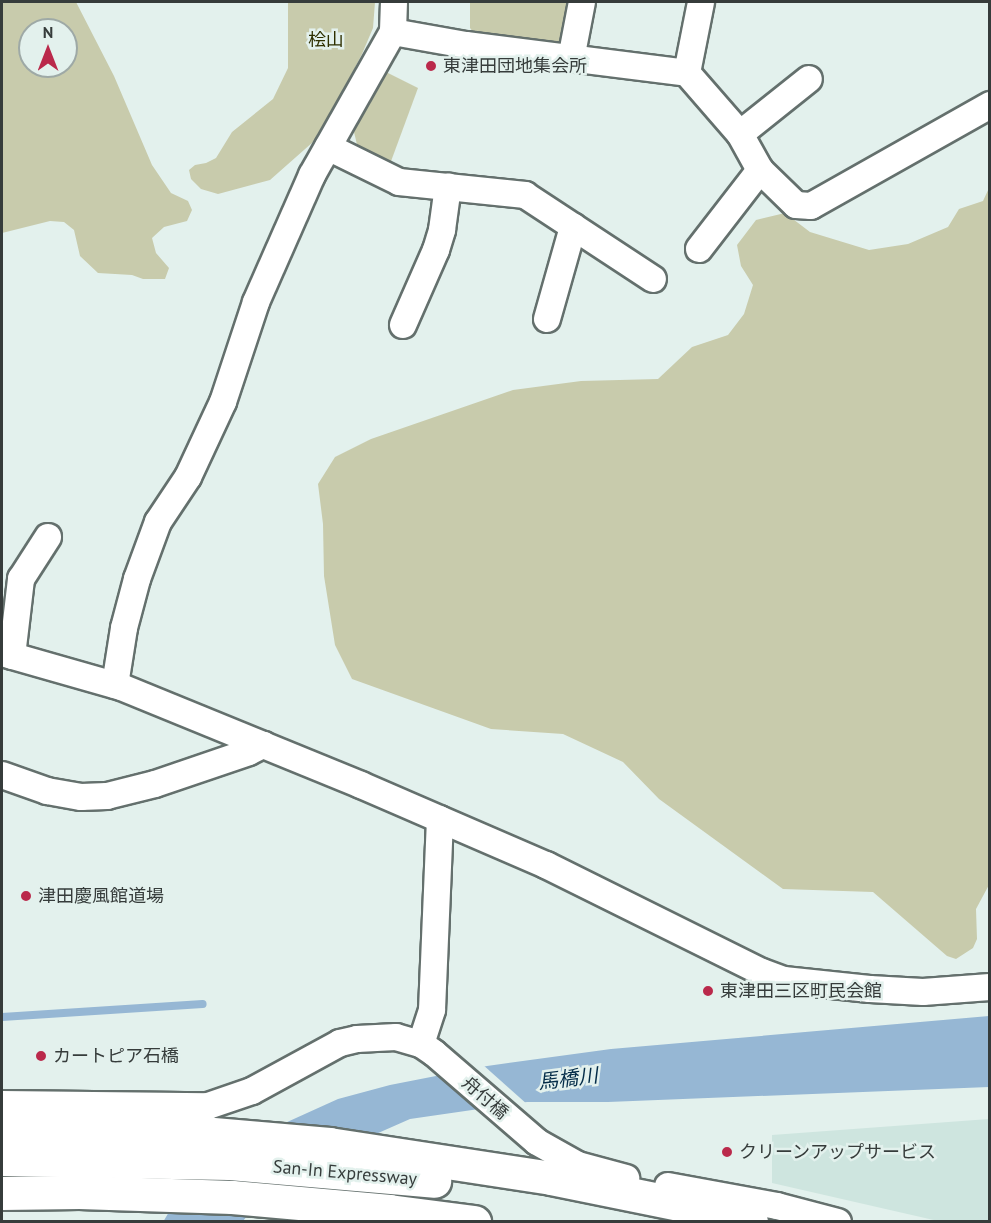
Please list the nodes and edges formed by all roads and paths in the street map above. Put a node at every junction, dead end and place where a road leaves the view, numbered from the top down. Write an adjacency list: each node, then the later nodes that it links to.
1 (394, 2): 4 (street)
2 (582, 2): 5 (street)
3 (701, 2): 6 (street)
4 (393, 32): 5 (street); 10 (street)
5 (571, 59): 6 (street)
6 (687, 73): 9 (street)
7 (809, 79): 9 (street)
8 (990, 105): 11 (street)
9 (740, 134): 11 (street)
10 (328, 147): 12 (street); 20 (street)
11 (760, 170): 14 (street)
12 (448, 186): 13 (street); 17 (street)
13 (573, 227): 15 (street); 16 (street)
14 (699, 249)
15 (653, 279)
16 (547, 319)
17 (403, 325)
18 (48, 537): 19 (street)
19 (7, 655): 20 (street)
20 (115, 685): 21 (street)
21 (263, 745): 22 (street); 23 (street)
22 (2, 775)
23 (440, 819): 24 (street); 25 (street)
24 (990, 987)
25 (428, 1048): 26 (street); 30 (street, 舟付橋)
26 (2, 1104)
27 (2, 1127): 30 (highway)
28 (2, 1159): 32 (highway, San-In Expressway)
29 (2, 1193): 31 (highway, San-In Expressway)
30 (768, 1216): 33 (street, 舟付橋)
31 (474, 1221)
32 (686, 1221)
33 (838, 1221)

